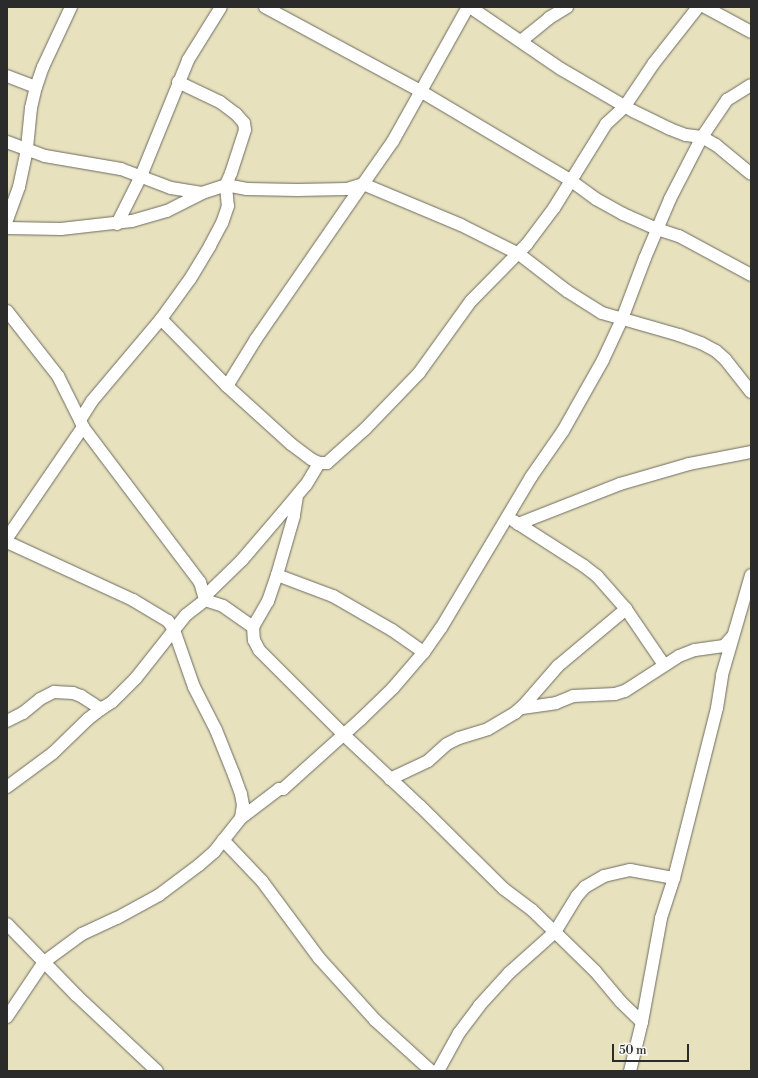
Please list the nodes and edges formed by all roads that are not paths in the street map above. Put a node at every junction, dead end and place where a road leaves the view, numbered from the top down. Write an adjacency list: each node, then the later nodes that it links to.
1 (71, 7): 13 (street)
2 (221, 7): 11 (street)
3 (265, 7): 14 (street)
4 (469, 7): 9 (street); 14 (street)
5 (567, 7): 9 (street)
6 (698, 7): 15 (street)
7 (705, 7): 8 (street)
8 (751, 32)
9 (520, 41): 15 (street)
10 (7, 76): 13 (street)
11 (178, 82): 20 (street); 23 (street)
12 (751, 85): 16 (street)
13 (36, 87): 18 (street)
14 (422, 92): 21 (street); 22 (street)
15 (625, 106): 16 (street); 21 (street)
16 (702, 137): 19 (street); 28 (street)
17 (7, 142): 18 (street)
18 (27, 148): 20 (street); 25 (street)
19 (751, 174)
20 (141, 176): 24 (street); 26 (street)
21 (570, 180): 28 (street); 29 (street)
22 (363, 184): 23 (street); 29 (street); 34 (street)
23 (226, 185): 24 (street); 32 (street)
24 (202, 193): 26 (street)
25 (7, 220)
26 (117, 224): 27 (street)
27 (7, 228)
28 (656, 229): 30 (street); 33 (street)
29 (519, 254): 33 (street); 38 (street)
30 (751, 275)
31 (7, 312): 36 (street)
32 (160, 319): 34 (street); 36 (street)
33 (622, 319): 35 (street); 40 (street)
34 (227, 386): 38 (street)
35 (751, 392)
36 (81, 423): 42 (street); 46 (street)
37 (751, 452): 41 (street)
38 (319, 463): 39 (street)
39 (297, 496): 44 (street); 46 (street)
40 (508, 516): 41 (street); 51 (street)
41 (518, 524): 47 (street)
42 (7, 538)
43 (7, 542): 49 (street)
44 (277, 575): 48 (street); 51 (street)
45 (751, 575): 50 (street)
46 (205, 598): 48 (street); 49 (street)
47 (626, 609): 52 (street); 53 (street)
48 (253, 627): 56 (street)
49 (174, 630): 54 (street); 59 (street)
50 (736, 632): 52 (street); 61 (street)
51 (424, 652): 56 (street)
52 (664, 665): 53 (street)
53 (522, 708): 57 (street)
54 (101, 710): 55 (street); 58 (street)
55 (7, 721)
56 (344, 735): 57 (street); 59 (street)
57 (390, 778): 63 (street)
58 (7, 786)
59 (241, 818): 60 (street)
60 (223, 840): 64 (street); 68 (street)
61 (674, 878): 63 (street); 66 (street)
62 (7, 924): 64 (street)
63 (555, 932): 66 (street); 69 (street)
64 (44, 962): 65 (street); 67 (street)
65 (7, 1017)
66 (642, 1022): 70 (street)
67 (157, 1071)
68 (431, 1071)
69 (438, 1071)
70 (630, 1071)

